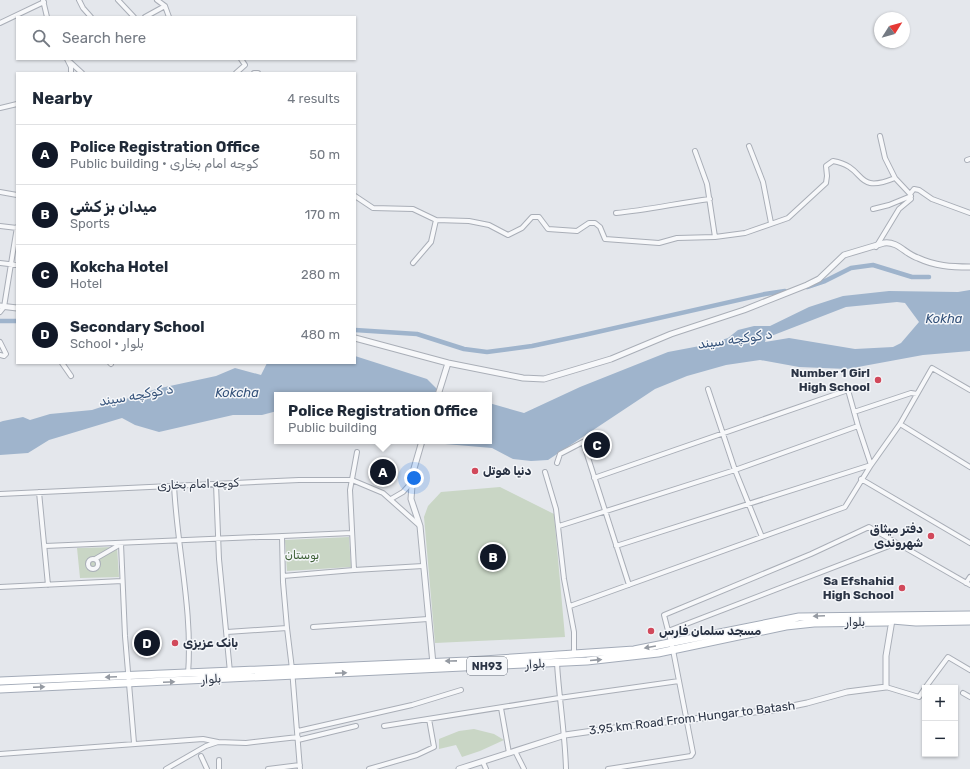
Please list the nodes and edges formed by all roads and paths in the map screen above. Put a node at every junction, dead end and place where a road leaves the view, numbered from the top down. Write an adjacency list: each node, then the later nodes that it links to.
1 (79, 0): 7 (street)
2 (118, 0): 8 (street)
3 (157, 0): 5 (street)
4 (43, 1): 6 (street); 11 (street)
5 (165, 6): 9 (street); 10 (street)
6 (47, 16)
7 (91, 16)
8 (133, 16)
9 (147, 16)
10 (170, 16)
11 (0, 23)
12 (242, 60): 16 (street)
13 (68, 61): 14 (street); 15 (street)
14 (71, 72)
15 (81, 72)
16 (237, 72)
17 (16, 104): 18 (street)
18 (0, 108)
19 (880, 136): 22 (street)
20 (749, 146): 32 (street)
21 (695, 151): 27 (street)
22 (895, 178): 25 (street); 32 (street)
23 (0, 192): 24 (street)
24 (16, 195)
25 (910, 195): 28 (street); 30 (street); 37 (street)
26 (356, 197): 31 (street)
27 (710, 199): 29 (street); 36 (street)
28 (873, 209)
29 (616, 213)
30 (970, 213)
31 (436, 220): 36 (street); 39 (street)
32 (771, 223): 36 (street)
33 (0, 226): 34 (street)
34 (16, 228)
35 (16, 234): 40 (street)
36 (715, 237)
37 (875, 247): 42 (street); 49 (street)
38 (0, 263): 40 (street)
39 (413, 263)
40 (11, 265): 41 (street); 43 (street)
41 (16, 265)
42 (970, 267)
43 (2, 306): 44 (street); 45 (street)
44 (16, 308)
45 (0, 312)
46 (356, 338): 49 (street)
47 (0, 342): 48 (street)
48 (0, 355)
49 (448, 363): 54 (street)
50 (63, 364): 51 (street)
51 (71, 376)
52 (708, 389): 59 (street)
53 (970, 390): 55 (street)
54 (439, 392)
55 (918, 394): 56 (street); 57 (street)
56 (854, 412): 58 (street); 59 (street)
57 (900, 424): 63 (street); 64 (street)
58 (858, 426): 63 (street); 65 (street)
59 (724, 434): 65 (street); 67 (street)
60 (421, 444): 70 (street)
61 (357, 452): 69 (street)
62 (557, 463): 67 (street)
63 (871, 465): 68 (street); 76 (street)
64 (970, 467)
65 (735, 470): 76 (street); 77 (street)
66 (545, 472): 79 (street)
67 (594, 478): 77 (street)
68 (861, 479): 83 (street); 86 (street)
69 (352, 480): 71 (street, کوچه امام بخاری); 75 (street, کوچه امام بخاری); 80 (street)
70 (412, 481): 75 (street); 78 (street)
71 (216, 484): 72 (street, کوچه امام بخاری); 82 (street)
72 (174, 485): 73 (street, کوچه امام بخاری); 84 (street)
73 (39, 492): 74 (street, کوچه امام بخاری); 88 (street)
74 (0, 494)
75 (392, 499): 78 (street, کوچه امام بخاری)
76 (748, 504): 83 (street); 89 (street)
77 (605, 510): 79 (street); 89 (street)
78 (420, 526): 91 (street)
79 (559, 526): 100 (street)
80 (352, 533): 81 (street); 92 (street)
81 (282, 536): 82 (street); 93 (street)
82 (217, 537): 84 (street); 109 (street)
83 (762, 537): 98 (street)
84 (179, 540): 87 (street); 118 (street)
85 (897, 543): 96 (street); 108 (street); 108 (street)
86 (970, 543)
87 (121, 544): 88 (street); 90 (street); 95 (street)
88 (45, 546): 97 (street)
89 (616, 546): 98 (street)
90 (96, 559)
91 (423, 566): 92 (street); 103 (street)
92 (354, 570): 93 (street)
93 (283, 576): 107 (street)
94 (970, 577): 96 (street)
95 (122, 581): 97 (street); 120 (street)
96 (968, 584)
97 (48, 585): 99 (street)
98 (629, 585): 100 (street)
99 (0, 587)
100 (570, 606): 111 (street)
101 (970, 615): 102 (main road, بلوار / NH93)
102 (948, 618): 104 (main road, بلوار / NH93); 105 (main road, بلوار / NH93); 110 (main road, بلوار / NH93, one-way to 110)
103 (428, 619): 106 (street); 114 (street)
104 (892, 620): 110 (main road, بلوار / NH93); 124 (street)
105 (970, 621)
106 (313, 627)
107 (287, 628): 109 (street); 117 (street)
108 (668, 631): 110 (street)
109 (226, 632): 116 (street)
110 (673, 646): 111 (main road, بلوار / NH93, one-way to 111); 113 (main road, بلوار / NH93, one-way to 110); 122 (street)
111 (574, 654): 113 (street); 114 (main road, بلوار / NH93, one-way to 114)
112 (557, 662): 113 (main road, بلوار / NH93); 114 (main road, بلوار / NH93); 129 (street)
113 (574, 662)
114 (433, 666): 117 (main road, بلوار / NH93)
115 (970, 670): 123 (street)
116 (230, 672): 118 (main road, بلوار / NH93); 119 (main road, بلوار / NH93)
117 (293, 672): 119 (main road, بلوار / NH93); 136 (street)
118 (188, 674): 120 (main road, بلوار / NH93)
119 (250, 674): 120 (main road, بلوار / NH93, one-way to 119)
120 (128, 680): 121 (main road, بلوار / NH93, one-way to 121); 125 (main road, بلوار / NH93, one-way to 120); 140 (street)
121 (0, 681)
122 (679, 681): 129 (street); 133 (street)
123 (927, 685)
124 (886, 687): 127 (street); 133 (street, 3.95 km Road From Hungar to Batash)
125 (0, 689)
126 (460, 690): 136 (street)
127 (922, 692)
128 (963, 693): 130 (street)
129 (559, 698): 131 (street); 137 (street)
130 (970, 698)
131 (501, 708): 132 (street); 142 (street)
132 (429, 719): 135 (street); 152 (street)
133 (687, 720): 137 (street, 3.95 km Road From Hungar to Batash); 157 (street)
134 (356, 726): 138 (street)
135 (384, 726)
136 (298, 731): 138 (street)
137 (565, 735): 141 (street, 3.95 km Road From Hungar to Batash); 156 (street)
138 (298, 738): 139 (street); 147 (street)
139 (218, 742): 140 (street); 148 (street)
140 (134, 743): 143 (street)
141 (515, 751): 142 (street, 3.95 km Road From Hungar to Batash); 155 (street)
142 (509, 753): 146 (street, 3.95 km Road From Hungar to Batash)
143 (0, 754)
144 (202, 756): 149 (street)
145 (219, 760): 150 (street)
146 (483, 762): 153 (street, 3.95 km Road From Hungar to Batash); 154 (street)
147 (300, 767): 151 (street)
148 (166, 769)
149 (207, 769)
150 (219, 769)
151 (268, 769)
152 (369, 769)
153 (459, 769)
154 (486, 769)
155 (524, 769)
156 (566, 769)
157 (608, 769)

